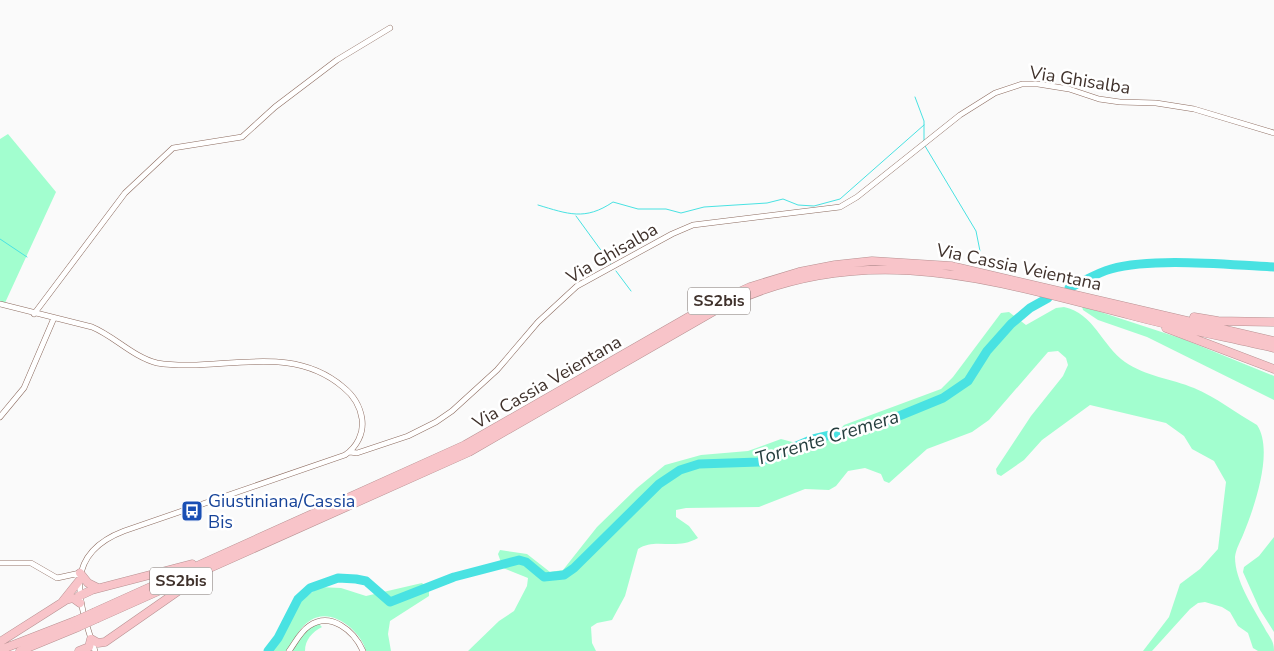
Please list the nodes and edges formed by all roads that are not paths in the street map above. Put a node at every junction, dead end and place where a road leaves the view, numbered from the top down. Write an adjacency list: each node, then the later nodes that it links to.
1 (390, 28): 6 (street)
2 (1274, 133): 14 (street, Via Ghisalba)
3 (1090, 301): 5 (highway, Via Cassia Veientana / SS2bis); 7 (highway, Via Cassia Veientana / SS2bis); 15 (highway, Via Cassia Veientana / SS2bis)
4 (0, 304): 6 (street)
5 (1129, 306): 9 (highway); 10 (highway)
6 (34, 314): 8 (street)
7 (1131, 316): 11 (highway); 12 (highway)
8 (54, 318): 13 (street); 14 (street)
9 (1274, 322)
10 (1274, 341)
11 (1274, 348)
12 (1274, 369)
13 (0, 417)
14 (350, 452): 19 (street, Via Ghisalba)
15 (458, 453): 16 (highway, Via Cassia Veientana / SS2bis); 18 (highway, Via Cassia Veientana / SS2bis)
16 (215, 558): 20 (highway); 23 (highway, Via Cassia Veientana / SS2bis)
17 (0, 563): 19 (street)
18 (212, 567): 23 (highway, Via Cassia Veientana / SS2bis); 26 (highway)
19 (80, 577): 20 (highway); 21 (street); 22 (highway)
20 (100, 588): 21 (highway)
21 (79, 599): 22 (highway); 25 (street)
22 (63, 601): 27 (highway)
23 (97, 615): 24 (highway, Via Cassia Veientana / SS2bis, bridge)
24 (77, 624): 28 (highway, Via Cassia Veientana / SS2bis); 29 (highway, Via Cassia Veientana / SS2bis)
25 (91, 639): 26 (highway); 30 (highway); 31 (street)
26 (109, 639): 32 (highway)
27 (0, 642)
28 (0, 650)
29 (20, 651)
30 (79, 651)
31 (95, 651)
32 (102, 651)
33 (289, 651): 34 (street)
34 (363, 651)

